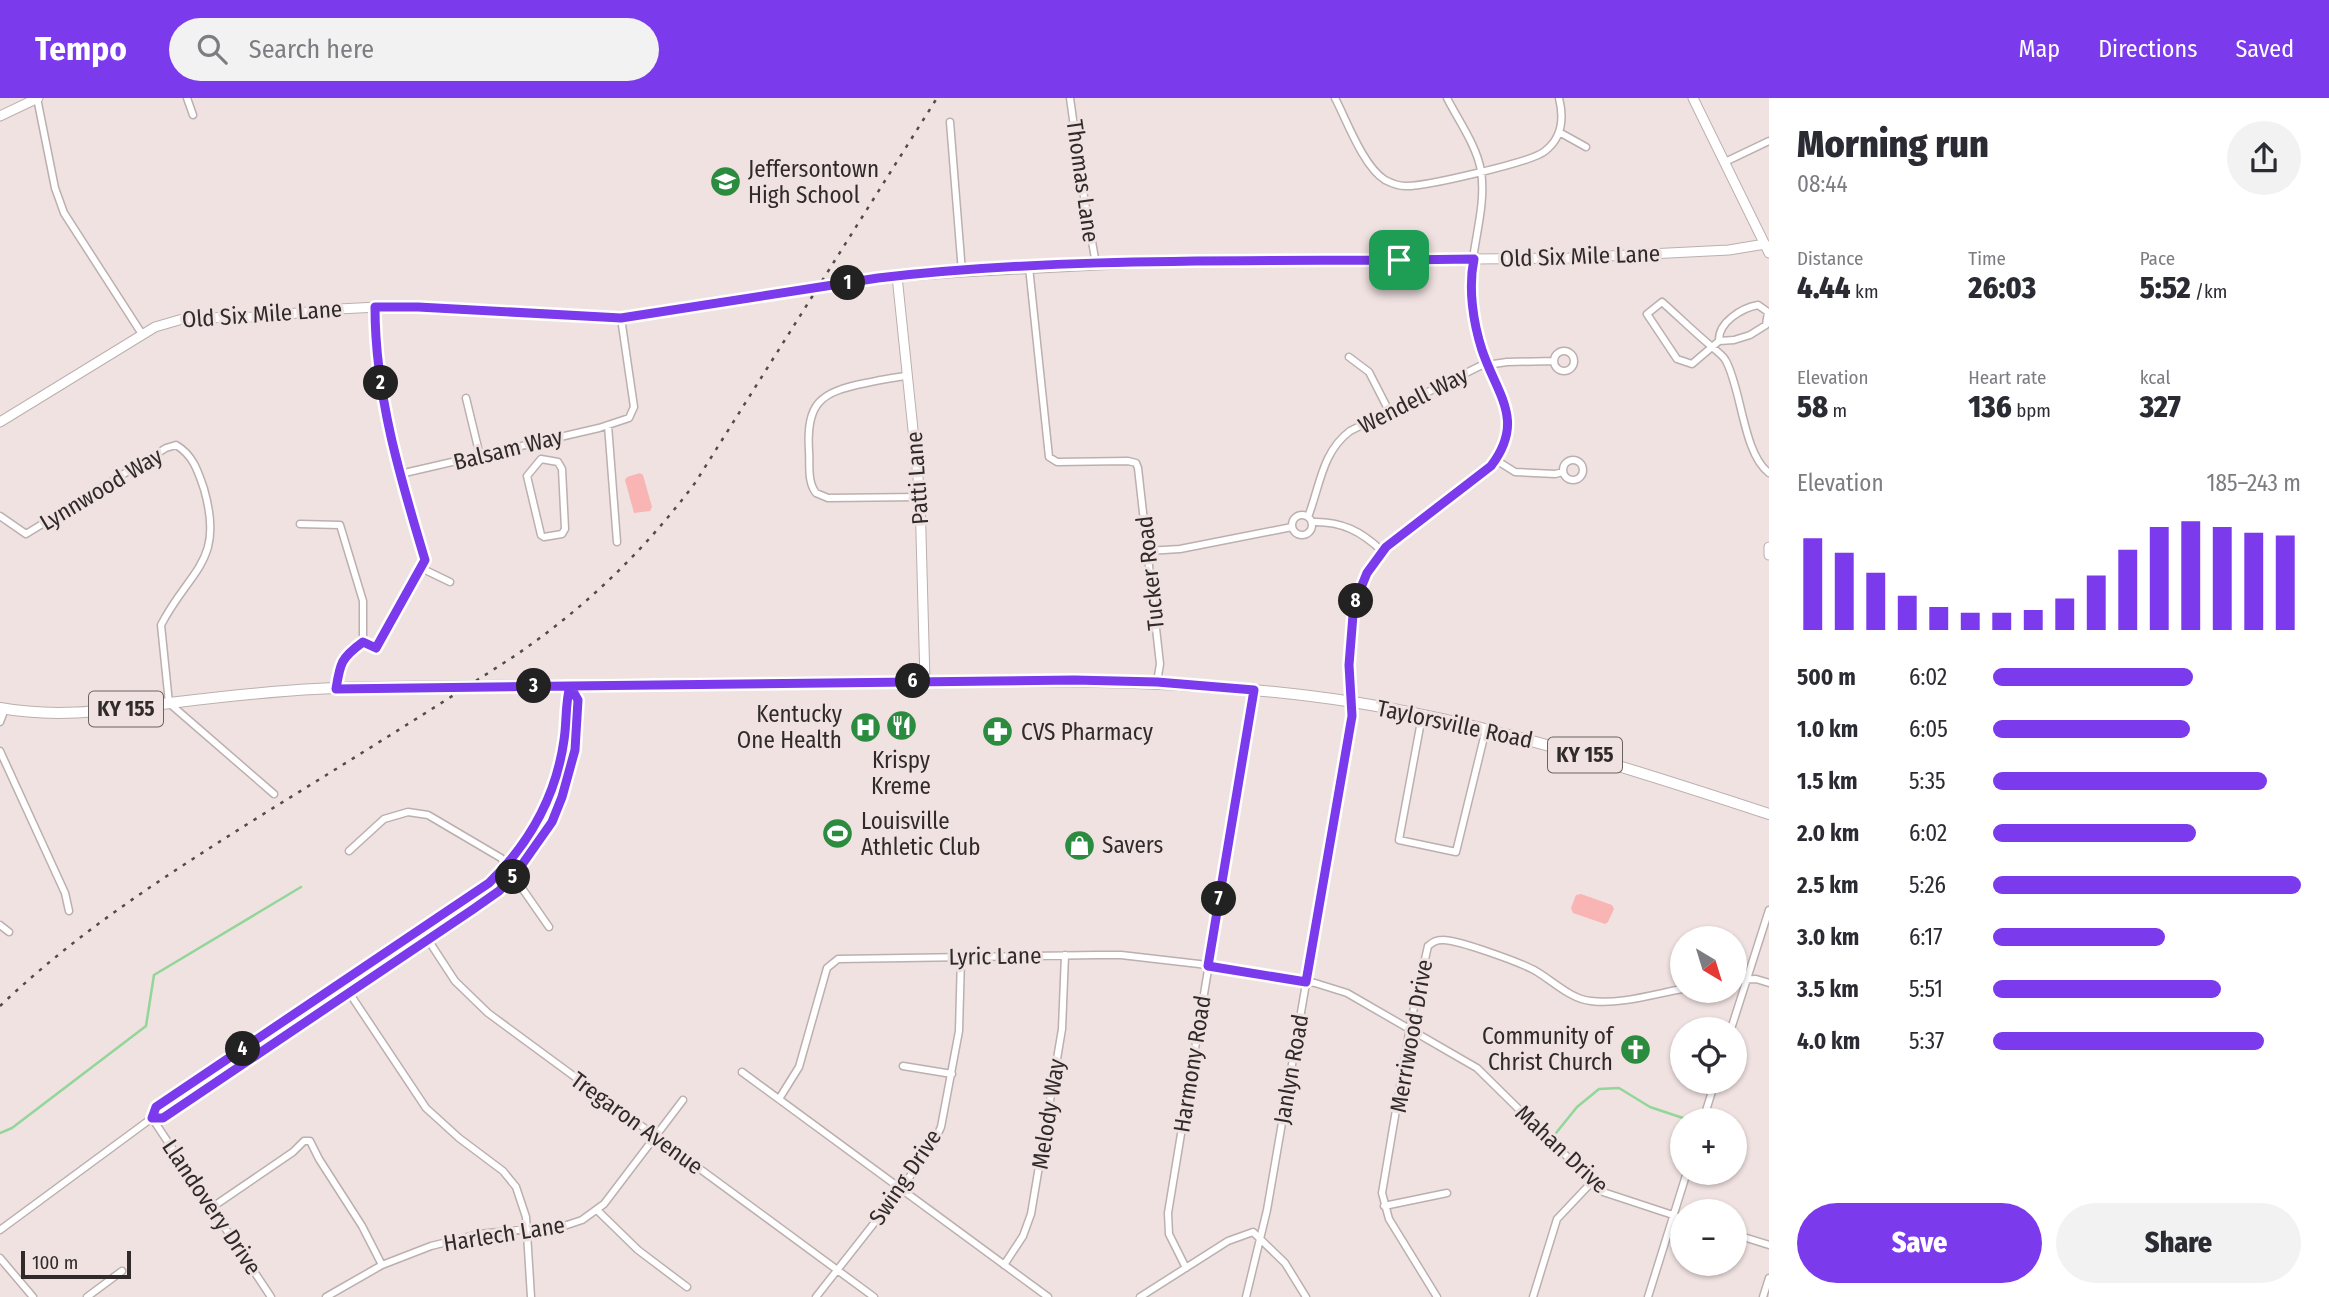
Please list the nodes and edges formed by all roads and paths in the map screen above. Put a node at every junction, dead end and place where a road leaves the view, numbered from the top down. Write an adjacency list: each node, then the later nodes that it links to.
1 (37, 98): 9 (street); 24 (street)
2 (187, 98): 8 (street)
3 (1070, 98): 18 (street, Thomas Lane)
4 (1335, 98): 15 (street)
5 (1447, 98): 15 (street)
6 (1559, 98): 11 (street)
7 (1693, 98): 14 (street)
8 (193, 114)
9 (0, 116)
10 (950, 122): 20 (street)
11 (1559, 132): 13 (street); 15 (street)
12 (1769, 141): 14 (street)
13 (1586, 147)
14 (1725, 162): 16 (street)
15 (1481, 172): 17 (street)
16 (1767, 248): 17 (street, Old Six Mile Lane)
17 (1474, 259): 18 (street, Old Six Mile Lane); 29 (street)
18 (1096, 264): 19 (street, Old Six Mile Lane)
19 (1029, 267): 20 (street, Old Six Mile Lane); 49 (street, Tucker Road)
20 (962, 272): 21 (street, Old Six Mile Lane)
21 (897, 276): 23 (street, Old Six Mile Lane); 30 (street, Patti Lane)
22 (375, 307): 23 (street, Old Six Mile Lane); 24 (street, Old Six Mile Lane); 41 (street)
23 (621, 318): 34 (street, Balsam Way)
24 (142, 334): 33 (street, Old Six Mile Lane)
25 (1719, 341): 25 (street); 26 (street)
26 (1712, 347): 26 (street); 40 (street)
27 (1349, 356): 32 (street)
28 (1554, 361): 29 (street, Wendell Way)
29 (1488, 365): 32 (street, Wendell Way); 38 (street)
30 (908, 376): 42 (street, Patti Lane); 42 (street)
31 (466, 398): 36 (street)
32 (1389, 411): 44 (street, Wendell Way)
33 (0, 422)
34 (608, 425): 35 (street, Balsam Way); 47 (street)
35 (536, 442): 36 (street, Balsam Way); 37 (street)
36 (480, 456): 41 (street, Balsam Way)
37 (541, 459): 37 (street)
38 (1496, 460): 39 (street); 50 (street)
39 (1563, 472)
40 (1769, 473)
41 (400, 474): 52 (street)
42 (920, 497): 55 (street, Patti Lane)
43 (0, 516): 61 (street, Lynnwood Way)
44 (1310, 520): 46 (street); 46 (street); 50 (street)
45 (300, 524): 54 (street)
46 (1292, 527): 49 (street)
47 (617, 542)
48 (1769, 547): 51 (street)
49 (1147, 551): 56 (street, Tucker Road)
50 (1382, 551): 60 (street, Janlyn Road)
51 (1769, 555)
52 (421, 568): 53 (street); 54 (street)
53 (450, 582)
54 (363, 642): 58 (street)
55 (925, 681): 56 (main road, Taylorsville Road / KY 155); 57 (main road, Taylorsville Road / KY 155)
56 (1157, 682): 59 (main road, Taylorsville Road / KY 155)
57 (570, 686): 58 (main road, Taylorsville Road / KY 155); 70 (street); 71 (street)
58 (336, 689): 61 (main road, Taylorsville Road / KY 155)
59 (1254, 690): 60 (main road, Taylorsville Road / KY 155); 81 (street, Harmony Road)
60 (1351, 702): 63 (main road, Taylorsville Road / KY 155); 85 (street, Janlyn Road)
61 (169, 703): 62 (main road, Taylorsville Road / KY 155); 67 (street)
62 (2, 708): 64 (street)
63 (1422, 716): 65 (main road, Taylorsville Road / KY 155); 65 (street)
64 (0, 722)
65 (1486, 729): 68 (main road, Taylorsville Road / KY 155)
66 (0, 751): 73 (street)
67 (274, 794)
68 (1769, 814)
69 (349, 851): 70 (street)
70 (507, 866): 71 (street); 76 (street)
71 (514, 876): 75 (street); 78 (street)
72 (1769, 910): 82 (street)
73 (69, 911)
74 (0, 925): 77 (street)
75 (549, 928)
76 (421, 929): 78 (street, Tregaron Avenue); 84 (street)
77 (9, 932)
78 (428, 941): 88 (street); 96 (street, Tregaron Avenue)
79 (1065, 955): 80 (street, Lyric Lane); 81 (street, Lyric Lane); 112 (street, Melody Way)
80 (961, 957): 92 (street, Swing Drive); 93 (street, Lyric Lane)
81 (1208, 966): 85 (street, Lyric Lane); 113 (street, Harmony Road)
82 (1747, 976)
83 (1747, 979): 86 (street)
84 (342, 982): 88 (street); 95 (street)
85 (1306, 982): 89 (street, Mahan Drive); 107 (street, Janlyn Road)
86 (1769, 983)
87 (1670, 991): 89 (street, Merriwood Drive)
88 (349, 993): 95 (street); 105 (street)
89 (1411, 1030): 97 (street, Mahan Drive); 100 (street, Merriwood Drive)
90 (903, 1066): 92 (street)
91 (742, 1072): 93 (street)
92 (952, 1074): 98 (street, Swing Drive)
93 (779, 1099): 98 (street)
94 (683, 1100): 96 (street, Harlech Lane)
95 (152, 1118): 101 (street, Llandovery Drive); 106 (street)
96 (655, 1136): 102 (street, Harlech Lane); 114 (street, Tregaron Avenue)
97 (1591, 1183): 103 (street, Mahan Drive); 130 (street)
98 (901, 1189): 112 (street); 114 (street, Swing Drive)
99 (1447, 1193): 100 (street)
100 (1384, 1206): 129 (street)
101 (211, 1208): 111 (street); 120 (street, Llandovery Drive)
102 (597, 1210): 105 (street, Harlech Lane); 117 (street)
103 (1670, 1215)
104 (1670, 1226): 131 (street)
105 (527, 1229): 111 (street, Harlech Lane); 122 (street)
106 (0, 1230)
107 (1260, 1238): 113 (street); 127 (street); 128 (street)
108 (1747, 1238): 109 (street)
109 (1769, 1245)
110 (0, 1258): 118 (street)
111 (382, 1265): 121 (street, Harlech Lane)
112 (1004, 1265): 125 (street)
113 (1186, 1268): 126 (street)
114 (836, 1269): 123 (street, Swing Drive); 124 (street, Tregaron Avenue)
115 (122, 1271): 119 (street)
116 (1769, 1278): 132 (street)
117 (687, 1287)
118 (33, 1297)
119 (87, 1297)
120 (271, 1297)
121 (326, 1297)
122 (531, 1297)
123 (816, 1297)
124 (874, 1297)
125 (1048, 1297)
126 (1140, 1297)
127 (1246, 1297)
128 (1306, 1297)
129 (1437, 1297)
130 (1533, 1297)
131 (1648, 1297)
132 (1763, 1297)

